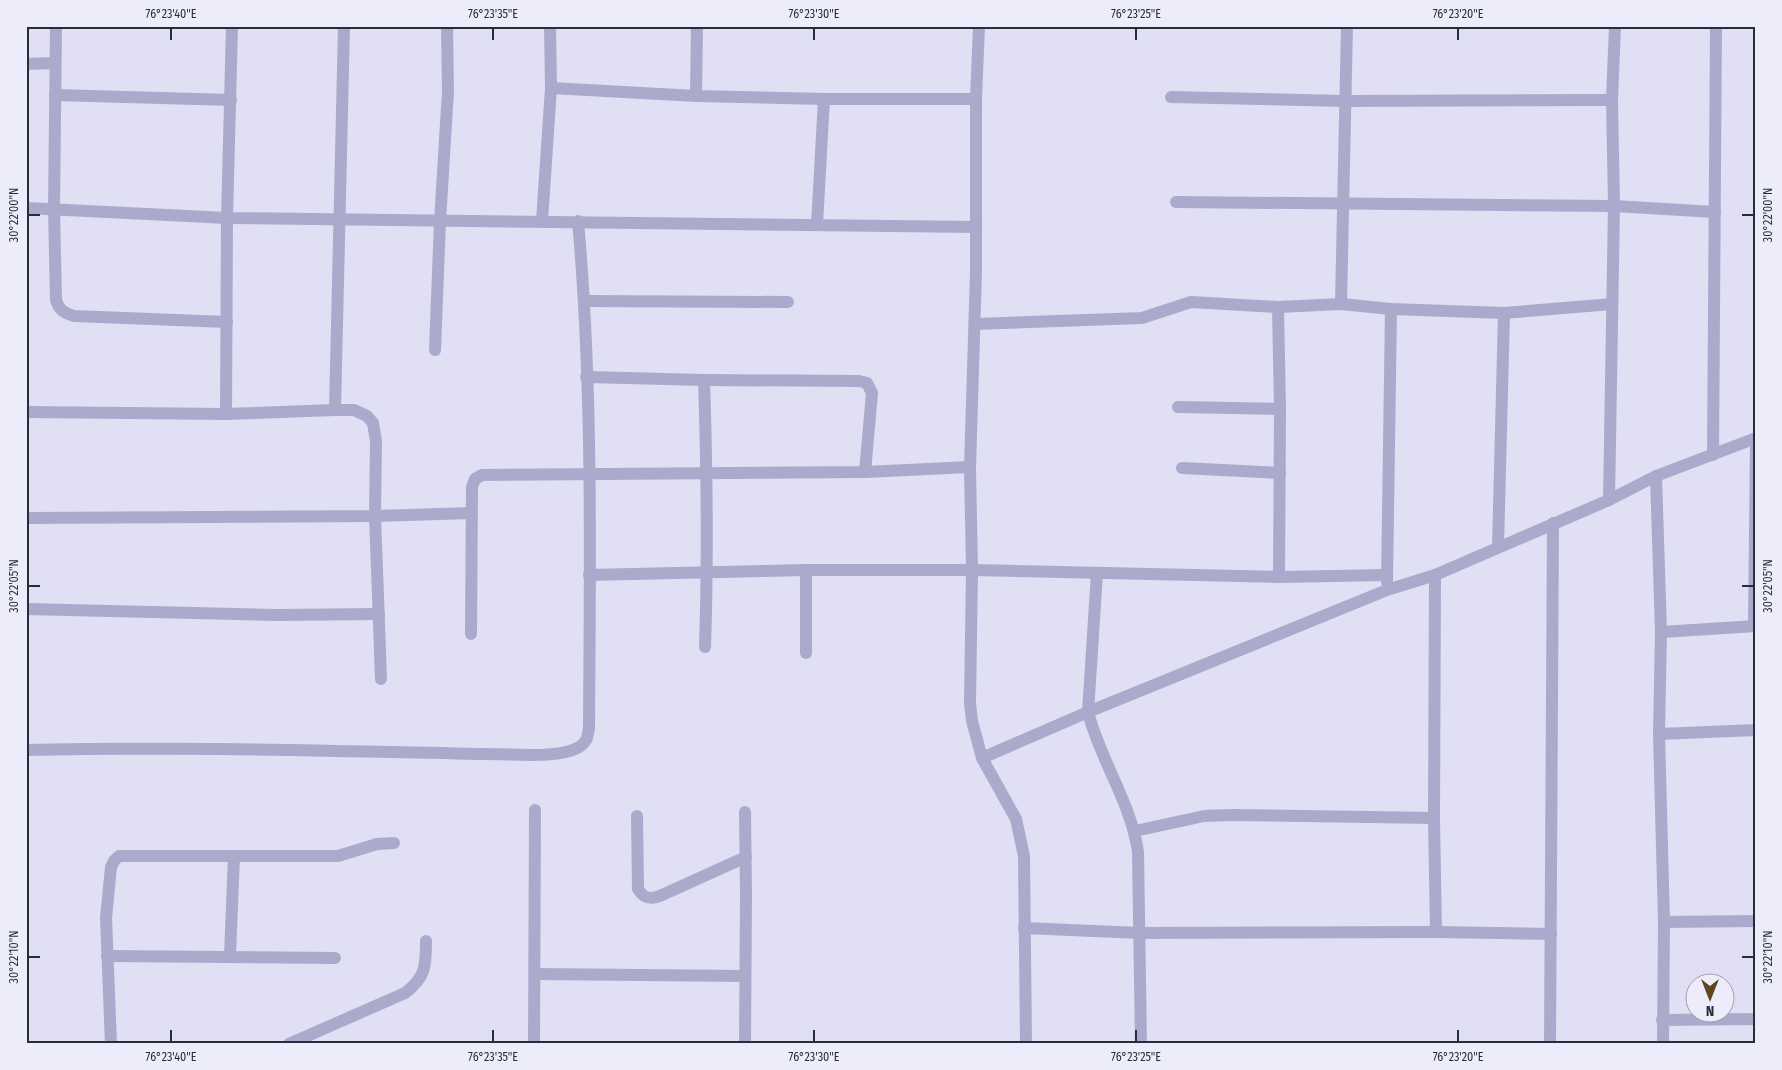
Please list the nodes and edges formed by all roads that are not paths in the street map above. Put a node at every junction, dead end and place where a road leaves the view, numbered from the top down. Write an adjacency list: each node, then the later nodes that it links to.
1 (56, 26): 11 (street)
2 (232, 26): 19 (street)
3 (344, 26): 29 (street)
4 (447, 26): 30 (street)
5 (550, 26): 13 (street)
6 (697, 26): 15 (street)
7 (979, 26): 18 (street)
8 (1347, 26): 21 (street)
9 (1615, 26): 20 (street)
10 (1716, 26): 27 (street)
11 (55, 63): 12 (street); 14 (street)
12 (26, 64)
13 (550, 88): 15 (street); 31 (street)
14 (55, 94): 19 (street); 26 (street)
15 (696, 96): 17 (street)
16 (1171, 97): 21 (street)
17 (824, 99): 18 (street); 33 (street)
18 (976, 99): 34 (street)
19 (231, 100): 28 (street)
20 (1612, 100): 21 (street); 24 (street)
21 (1345, 101): 23 (street)
22 (1176, 202): 23 (street)
23 (1342, 203): 24 (street); 37 (street)
24 (1614, 206): 27 (street); 38 (street)
25 (26, 208): 26 (street)
26 (54, 209): 28 (street); 42 (street)
27 (1715, 212): 53 (street)
28 (227, 218): 29 (street); 42 (street)
29 (340, 220): 30 (street); 49 (street)
30 (440, 221): 31 (street); 44 (street)
31 (542, 221): 32 (street)
32 (578, 221): 33 (street); 35 (street)
33 (817, 225): 34 (street)
34 (976, 227): 43 (street)
35 (585, 301): 36 (street); 45 (street)
36 (788, 302)
37 (1341, 304): 39 (street); 40 (street)
38 (1612, 304): 41 (street); 61 (street)
39 (1278, 307): 43 (street); 48 (street)
40 (1391, 309): 41 (street); 72 (street)
41 (1504, 312): 66 (street)
42 (226, 322): 51 (street)
43 (975, 324): 54 (street)
44 (435, 350)
45 (586, 377): 46 (street); 59 (street)
46 (704, 380): 56 (street); 57 (street)
47 (1178, 407): 48 (street)
48 (1280, 409): 58 (street)
49 (335, 410): 51 (street); 63 (street)
50 (26, 412): 51 (street)
51 (226, 414)
52 (1756, 438): 53 (street); 78 (street)
53 (1713, 455): 60 (street)
54 (970, 467): 56 (street); 68 (street)
55 (1182, 468): 58 (street)
56 (865, 472): 57 (street)
57 (707, 473): 59 (street); 69 (street)
58 (1280, 473): 74 (street)
59 (590, 475): 62 (street); 71 (street)
60 (1656, 476): 61 (street); 79 (street)
61 (1609, 500): 65 (street)
62 (472, 513): 63 (street); 80 (street)
63 (376, 516): 64 (street); 77 (street)
64 (26, 518)
65 (1553, 523): 66 (street); 102 (street)
66 (1498, 547): 73 (street)
67 (806, 570): 68 (street); 69 (street); 82 (street)
68 (972, 570): 70 (street); 88 (street)
69 (707, 572): 71 (street); 81 (street)
70 (1097, 573): 74 (street); 84 (street)
71 (590, 575): 87 (street)
72 (1387, 575): 74 (street); 75 (street)
73 (1435, 575): 75 (street); 92 (street)
74 (1279, 577)
75 (1387, 590): 84 (street)
76 (26, 610): 77 (street)
77 (379, 614): 83 (street)
78 (1755, 626): 79 (street)
79 (1661, 632): 86 (street)
80 (471, 634)
81 (705, 648)
82 (806, 653)
83 (381, 679)
84 (1088, 712): 88 (street); 93 (street)
85 (1756, 730): 86 (street)
86 (1659, 734): 98 (street)
87 (26, 750)
88 (982, 758): 99 (street)
89 (535, 810): 107 (street)
90 (745, 812): 96 (street)
91 (637, 816): 96 (street)
92 (1434, 818): 93 (street); 100 (street)
93 (1135, 831): 101 (street)
94 (394, 843): 95 (street)
95 (234, 856): 104 (street); 105 (street)
96 (746, 857): 108 (street)
97 (1756, 921): 98 (street)
98 (1664, 922): 109 (street)
99 (1024, 928): 101 (street); 115 (street)
100 (1436, 932): 101 (street); 102 (street)
101 (1140, 933): 116 (street)
102 (1551, 934): 117 (street)
103 (426, 941): 112 (street)
104 (107, 956): 105 (street); 111 (street)
105 (230, 956): 106 (street)
106 (335, 958)
107 (535, 974): 108 (street); 113 (street)
108 (745, 976): 114 (street)
109 (1662, 1020): 110 (street); 118 (street)
110 (1756, 1020)
111 (111, 1044)
112 (289, 1044)
113 (534, 1044)
114 (745, 1044)
115 (1026, 1044)
116 (1141, 1044)
117 (1550, 1044)
118 (1663, 1044)

